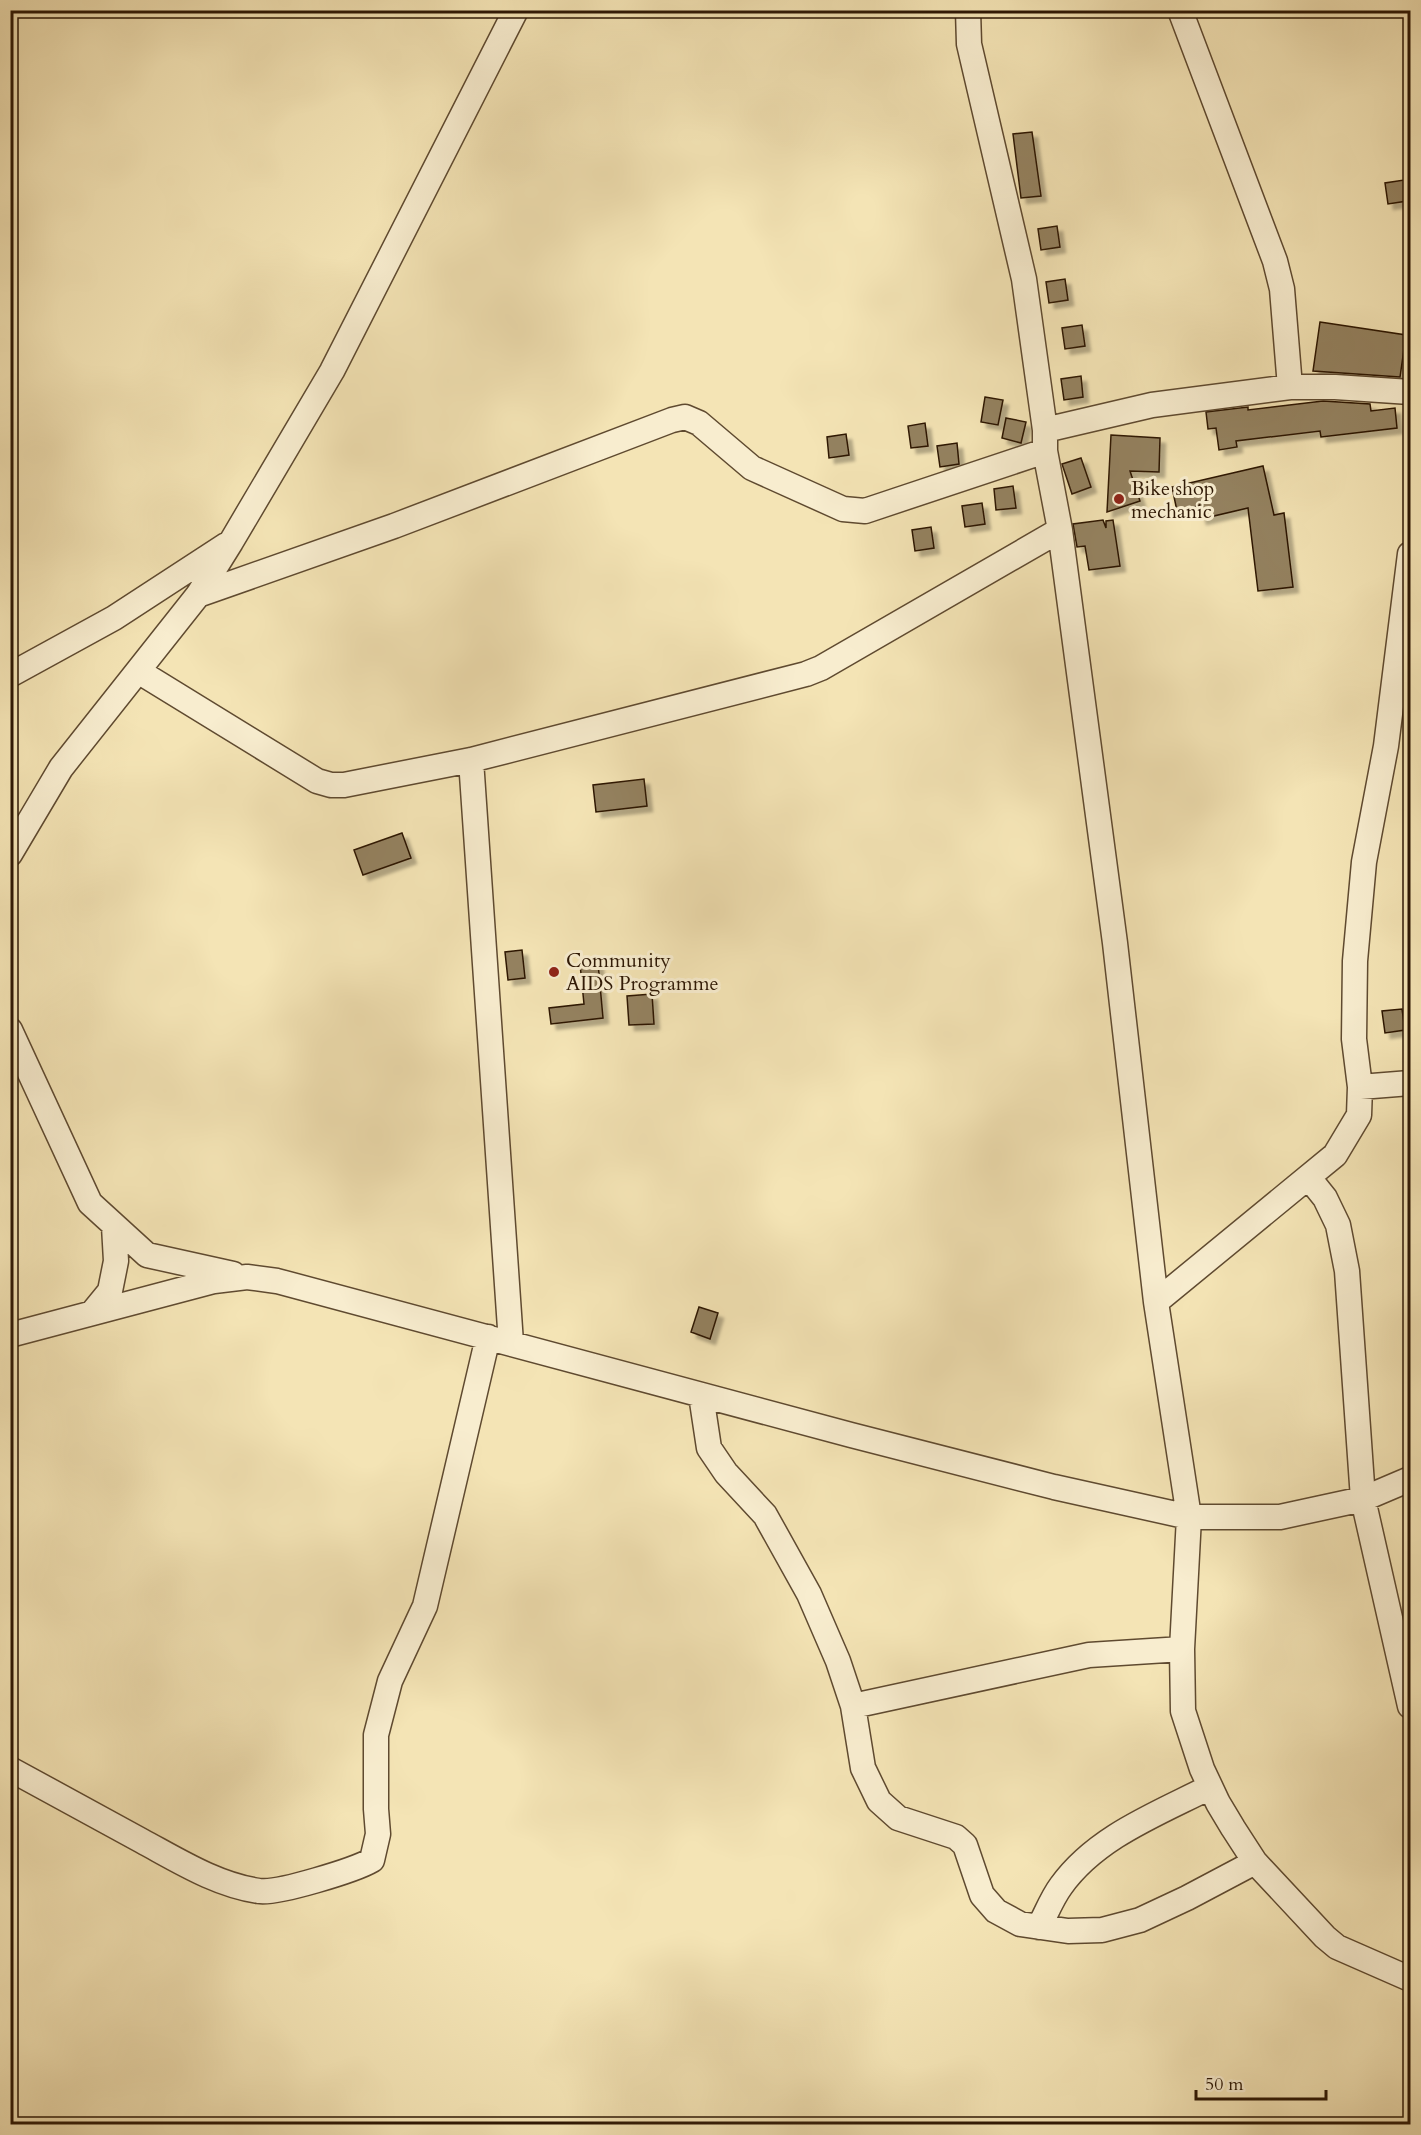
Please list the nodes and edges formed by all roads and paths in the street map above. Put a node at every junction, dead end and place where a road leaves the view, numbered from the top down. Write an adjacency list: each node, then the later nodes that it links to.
1 (516, 10): 8 (street)
2 (968, 10): 6 (street)
3 (1180, 10): 4 (street)
4 (1290, 387): 5 (street); 6 (street)
5 (1410, 392)
6 (1045, 441): 7 (street); 10 (street)
7 (1060, 530): 13 (street); 21 (street)
8 (231, 542): 10 (street); 12 (street)
9 (1410, 554): 17 (street)
10 (198, 595): 11 (street)
11 (138, 671): 13 (street); 14 (street)
12 (10, 675)
13 (471, 760): 24 (street)
14 (10, 854)
15 (10, 1030): 19 (street)
16 (1410, 1083): 17 (street)
17 (1360, 1087): 18 (street)
18 (1309, 1178): 21 (street); 27 (street)
19 (114, 1226): 20 (street); 22 (street)
20 (247, 1277): 22 (street); 24 (street)
21 (1156, 1302): 28 (street)
22 (92, 1313): 23 (street)
23 (10, 1335)
24 (499, 1340): 25 (street); 32 (street)
25 (701, 1395): 28 (street); 30 (street)
26 (1410, 1479): 27 (street)
27 (1363, 1499): 28 (street); 31 (street)
28 (1189, 1517): 29 (street)
29 (1182, 1649): 30 (street); 33 (street)
30 (853, 1706): 35 (street)
31 (1410, 1706)
32 (10, 1769)
33 (1210, 1787): 34 (street); 35 (street)
34 (1255, 1862): 35 (street); 36 (street)
35 (1039, 1927)
36 (1410, 1979)

